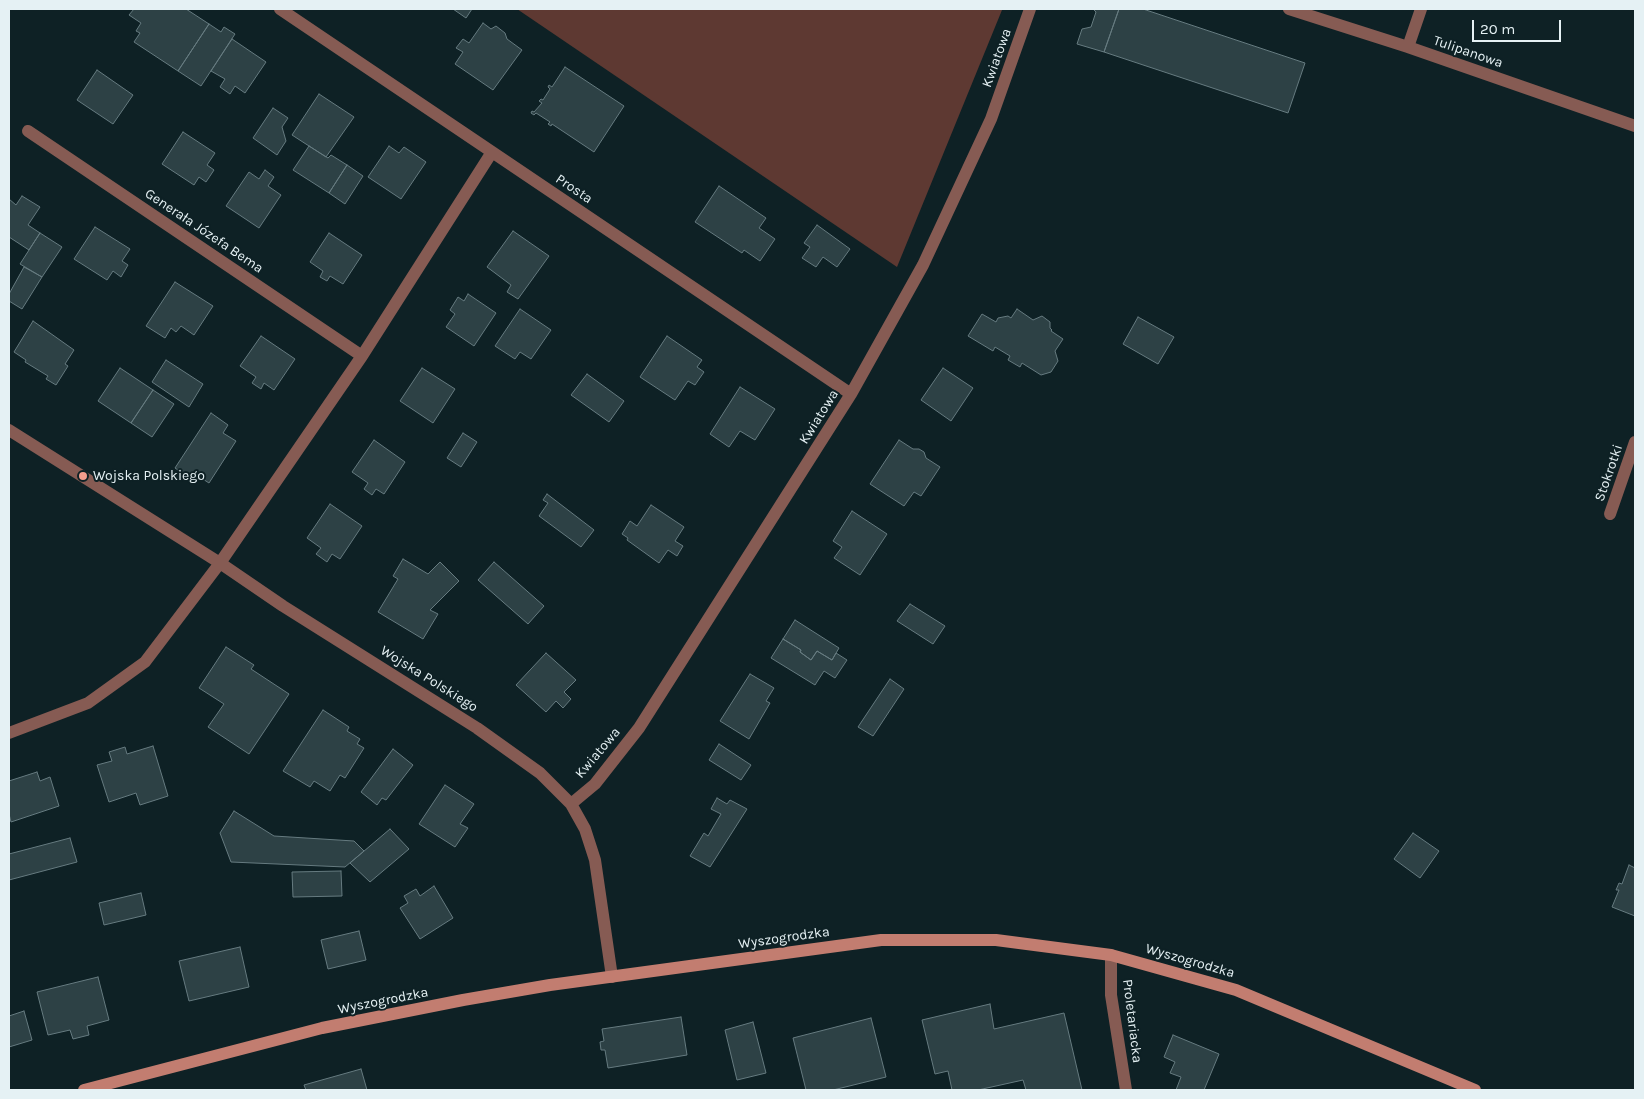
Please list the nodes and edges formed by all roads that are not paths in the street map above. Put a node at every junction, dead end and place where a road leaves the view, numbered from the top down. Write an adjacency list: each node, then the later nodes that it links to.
1 (280, 9): 8 (street, Prosta)
2 (1030, 9): 10 (street, Kwiatowa)
3 (1289, 9): 5 (street, Tulipanowa)
4 (1421, 9): 5 (street)
5 (1408, 47): 6 (street, Tulipanowa)
6 (1635, 126)
7 (28, 131): 9 (street, Generała Józefa Bema)
8 (492, 152): 9 (street); 10 (street, Prosta)
9 (362, 356): 14 (street)
10 (851, 394): 16 (street, Kwiatowa)
11 (9, 430): 14 (street, Wojska Polskiego)
12 (1635, 442): 13 (street, Stokrotki)
13 (1610, 514)
14 (220, 563): 15 (street); 16 (street, Wojska Polskiego)
15 (9, 733)
16 (571, 804): 18 (street, Wojska Polskiego)
17 (1111, 955): 18 (main road, Wyszogrodzka); 20 (street, Proletariacka); 21 (main road, Wyszogrodzka)
18 (612, 977): 19 (main road, Wyszogrodzka)
19 (84, 1090)
20 (1126, 1090)
21 (1475, 1090)

